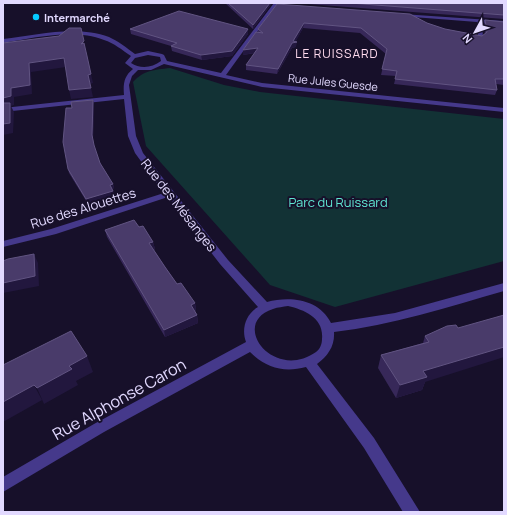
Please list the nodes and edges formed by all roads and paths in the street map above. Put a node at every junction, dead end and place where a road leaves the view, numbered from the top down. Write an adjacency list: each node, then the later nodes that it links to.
1 (275, 4): 2 (street); 13 (street)
2 (282, 5)
3 (397, 15): 4 (street)
4 (412, 16): 5 (street); 7 (street)
5 (479, 21): 6 (street); 8 (street)
6 (504, 23)
7 (424, 24)
8 (462, 35)
9 (3, 41): 10 (street)
10 (135, 56): 11 (street); 12 (street)
11 (163, 62): 12 (street); 13 (street, Rue Jules Guesde)
12 (137, 68): 14 (street, Rue des Mésanges)
13 (222, 76): 16 (street, Rue Jules Guesde)
14 (128, 97): 15 (street); 17 (street, Rue des Mésanges)
15 (3, 110)
16 (504, 110)
17 (169, 194): 18 (street, Rue des Alouettes); 20 (street, Rue des Mésanges)
18 (3, 244)
19 (504, 287): 21 (street)
20 (266, 307): 21 (street); 22 (street)
21 (328, 328): 23 (street)
22 (252, 345): 23 (street); 24 (street, Rue Alphonse Caron)
23 (309, 362): 25 (street)
24 (3, 485)
25 (412, 512)

